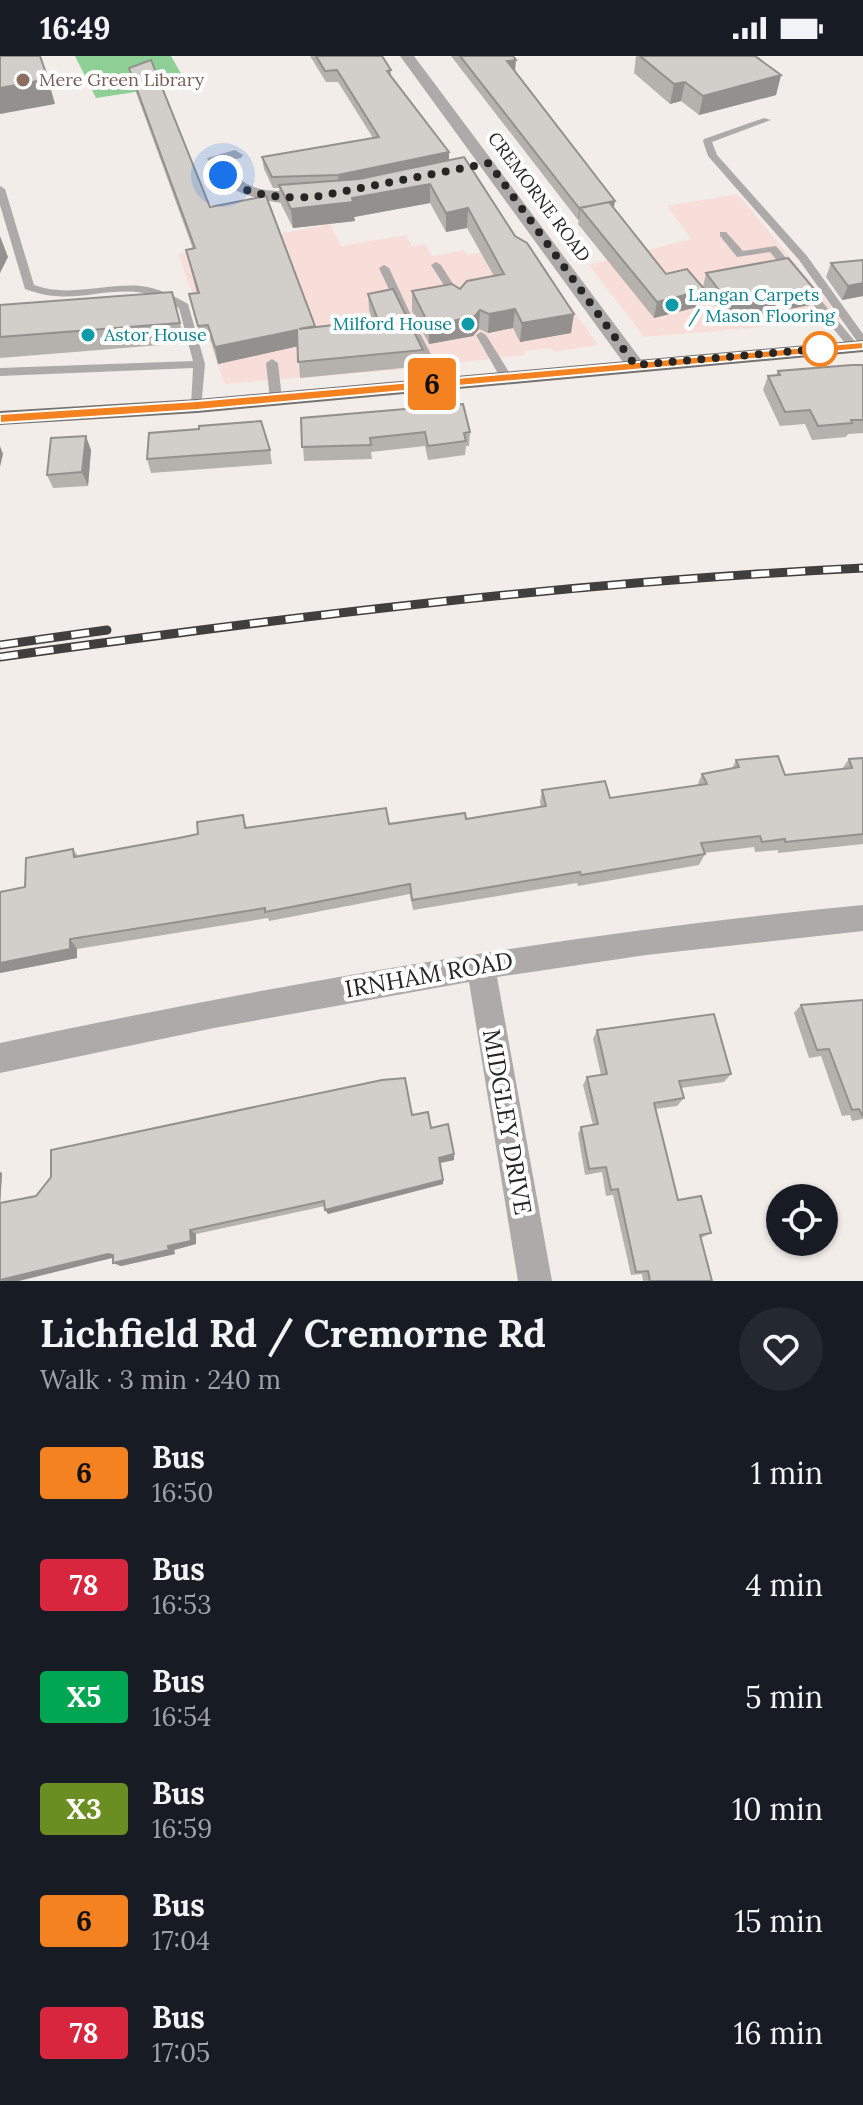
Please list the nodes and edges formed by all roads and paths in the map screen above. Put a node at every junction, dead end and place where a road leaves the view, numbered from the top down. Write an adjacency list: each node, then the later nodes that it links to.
1 (407, 56): 14 (street, CREMORNE ROAD)
2 (767, 120): 11 (lane)
3 (235, 155): 5 (street)
4 (0, 189): 13 (lane)
5 (329, 194)
6 (723, 234): 11 (lane)
7 (436, 265): 9 (lane)
8 (384, 268): 17 (lane)
9 (459, 302)
10 (481, 335): 16 (lane)
11 (860, 345): 14 (main road)
12 (272, 363): 18 (lane)
13 (199, 364): 15 (lane); 19 (lane)
14 (635, 365): 16 (main road)
15 (0, 372)
16 (506, 377): 17 (main road)
17 (440, 383): 18 (main road)
18 (276, 399): 19 (main road)
19 (197, 406): 20 (main road)
20 (0, 418)
21 (863, 918): 22 (street, IRNHAM ROAD)
22 (480, 964): 23 (street, IRNHAM ROAD); 24 (street, MIDGLEY DRIVE)
23 (0, 1058)
24 (535, 1281)

